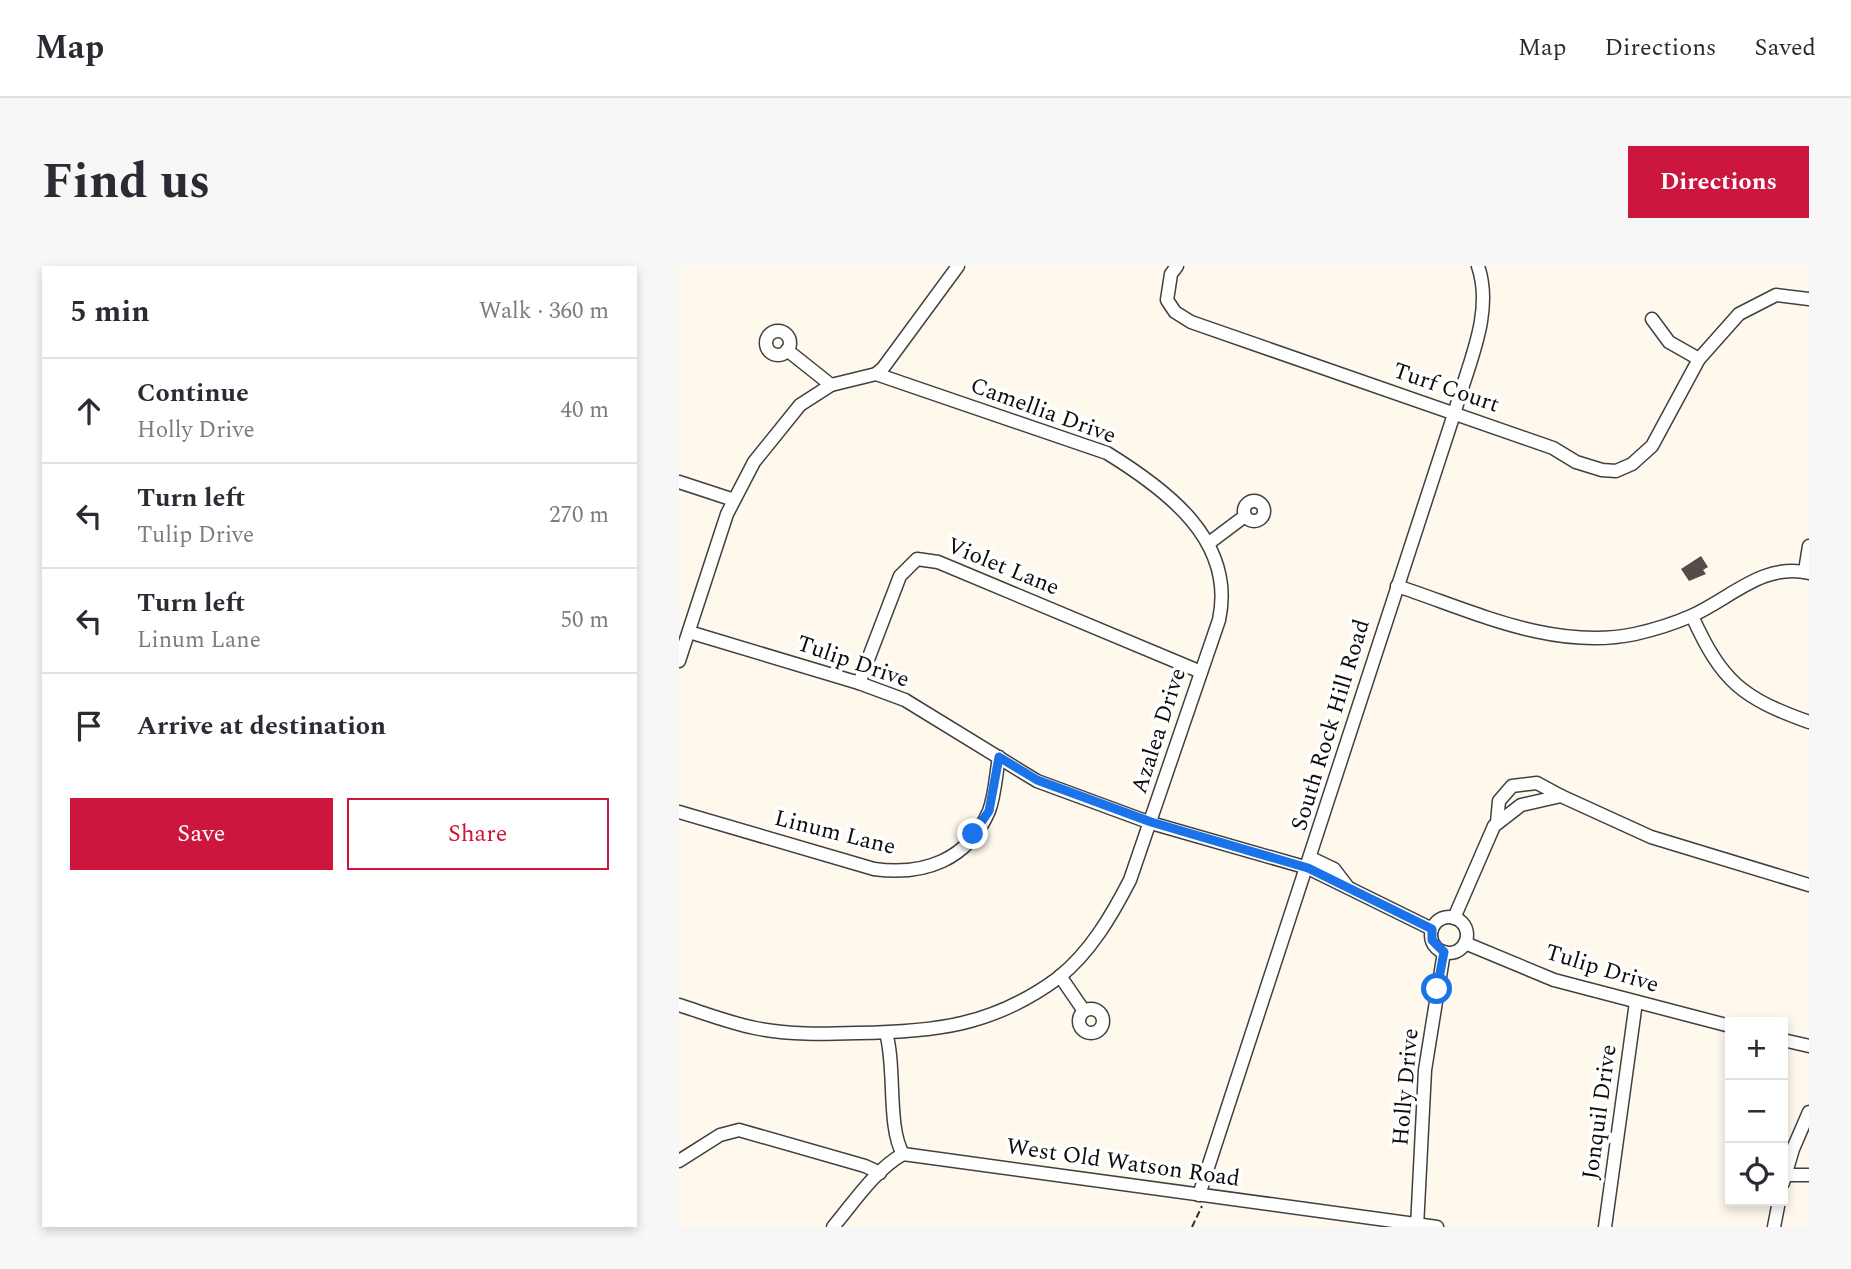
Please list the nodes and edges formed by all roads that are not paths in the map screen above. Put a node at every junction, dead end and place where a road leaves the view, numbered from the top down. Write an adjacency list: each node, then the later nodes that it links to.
1 (958, 266): 8 (street)
2 (1177, 266): 10 (street, Turf Court)
3 (1478, 266): 10 (street, South Rock Hill Road)
4 (1809, 299): 7 (street, Turf Court)
5 (1652, 319): 7 (street)
6 (787, 350): 9 (street)
7 (1699, 359): 10 (street, Turf Court)
8 (876, 374): 9 (street); 14 (street, Camellia Drive)
9 (831, 385): 12 (street)
10 (1454, 414): 17 (street, South Rock Hill Road)
11 (679, 482): 12 (street)
12 (734, 500): 19 (street)
13 (1245, 516): 14 (street)
14 (1209, 543): 21 (street, Azalea Drive)
15 (1809, 546): 16 (street)
16 (1807, 572): 18 (street)
17 (1397, 586): 18 (street); 29 (street, South Rock Hill Road)
18 (1692, 616): 23 (street)
19 (689, 632): 20 (street); 22 (street, Tulip Drive)
20 (679, 661)
21 (1201, 672): 22 (street, Violet Lane); 27 (street, Azalea Drive)
22 (859, 683): 24 (street, Tulip Drive)
23 (1809, 722)
24 (999, 757): 26 (street, Linum Lane); 27 (street, Tulip Drive)
25 (1561, 796): 28 (street); 28 (street); 30 (street)
26 (679, 812)
27 (1151, 822): 29 (street, Tulip Drive); 35 (street, Azalea Drive)
28 (1497, 822): 31 (street)
29 (1310, 863): 32 (street, Tulip Drive); 51 (street, South Rock Hill Road)
30 (1809, 885)
31 (1454, 918): 32 (street); 33 (street)
32 (1432, 929): 34 (street)
33 (1465, 943): 34 (street); 36 (street, Tulip Drive)
34 (1444, 952): 53 (street, Holly Drive)
35 (1060, 976): 38 (street); 40 (street, Azalea Drive)
36 (1636, 1003): 39 (street, Tulip Drive); 56 (street, Jonquil Drive)
37 (679, 1005): 40 (street, Azalea Drive)
38 (1084, 1011)
39 (1725, 1025)
40 (886, 1033): 45 (street)
41 (1788, 1041): 42 (street)
42 (1809, 1046)
43 (1807, 1116): 44 (street); 47 (street)
44 (1809, 1135)
45 (904, 1154): 48 (street); 51 (street, West Old Watson Road)
46 (679, 1161): 48 (street)
47 (1788, 1168)
48 (880, 1173): 54 (street)
49 (1809, 1175): 50 (street)
50 (1788, 1178)
51 (1203, 1196): 53 (street, West Old Watson Road)
52 (1778, 1206): 57 (street)
53 (1417, 1226): 55 (street, West Old Watson Road)
54 (833, 1227)
55 (1437, 1227)
56 (1605, 1227)
57 (1774, 1227)

